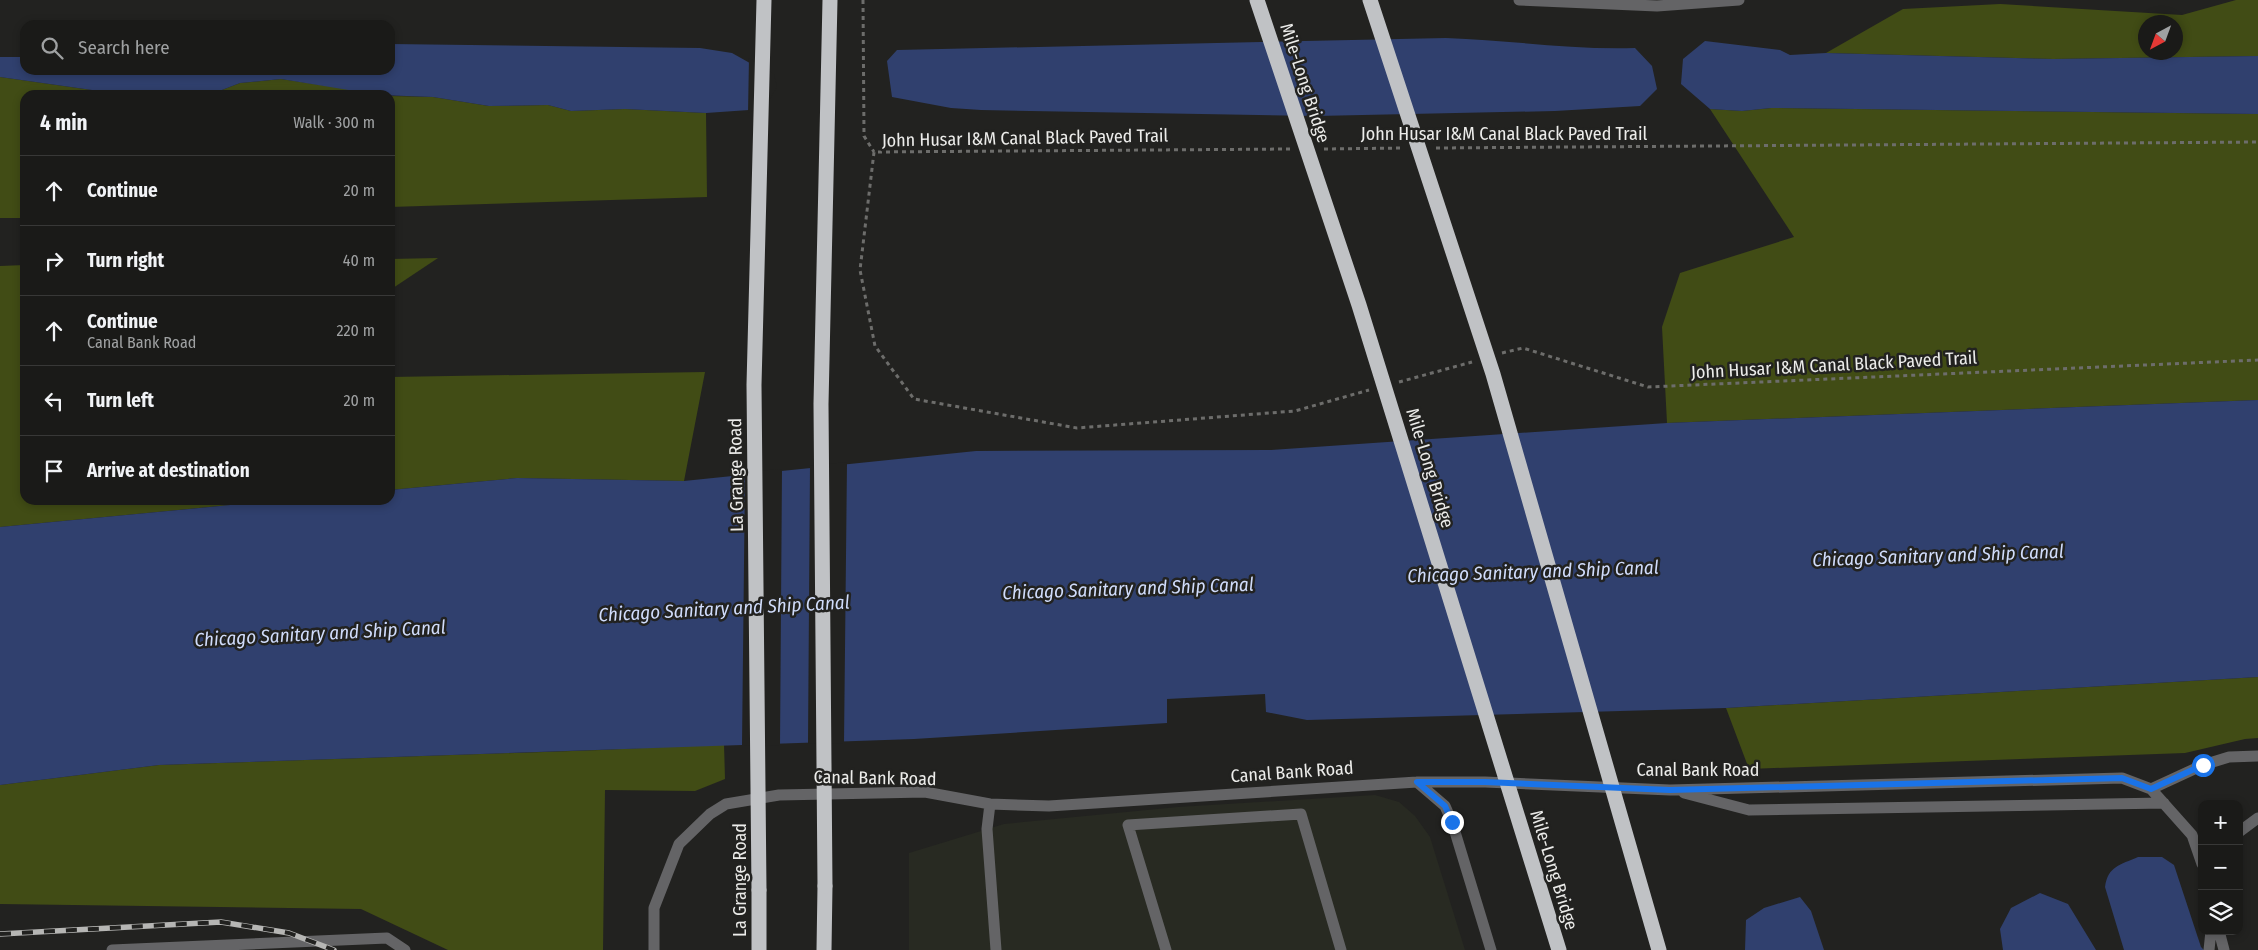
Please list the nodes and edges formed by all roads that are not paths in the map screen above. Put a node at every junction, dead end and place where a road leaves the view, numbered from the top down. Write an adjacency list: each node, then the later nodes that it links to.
1 (764, 0): 21 (highway, La Grange Road, bridge)
2 (830, 0): 22 (highway, bridge)
3 (1257, 0): 27 (highway, Mile-Long Bridge, bridge)
4 (1370, 0): 28 (highway, bridge)
5 (1519, 0): 6 (lane)
6 (1739, 0)
7 (2258, 756): 9 (lane)
8 (1417, 782): 10 (lane, Canal Bank Road); 11 (lane, Canal Bank Road); 26 (lane)
9 (2151, 789): 10 (lane, Canal Bank Road); 12 (lane)
10 (1670, 790): 12 (lane)
11 (990, 804): 20 (lane, Canal Bank Road); 23 (lane)
12 (2164, 804): 15 (lane)
13 (2258, 818): 14 (lane)
14 (2243, 829)
15 (2198, 853)
16 (2211, 935): 29 (lane)
17 (2220, 935): 30 (lane)
18 (112, 950): 19 (lane)
19 (405, 950)
20 (654, 950)
21 (759, 950)
22 (824, 950)
23 (996, 950)
24 (1166, 950): 25 (lane)
25 (1341, 950)
26 (1491, 950)
27 (1559, 950)
28 (1659, 950)
29 (2209, 950)
30 (2224, 950)

